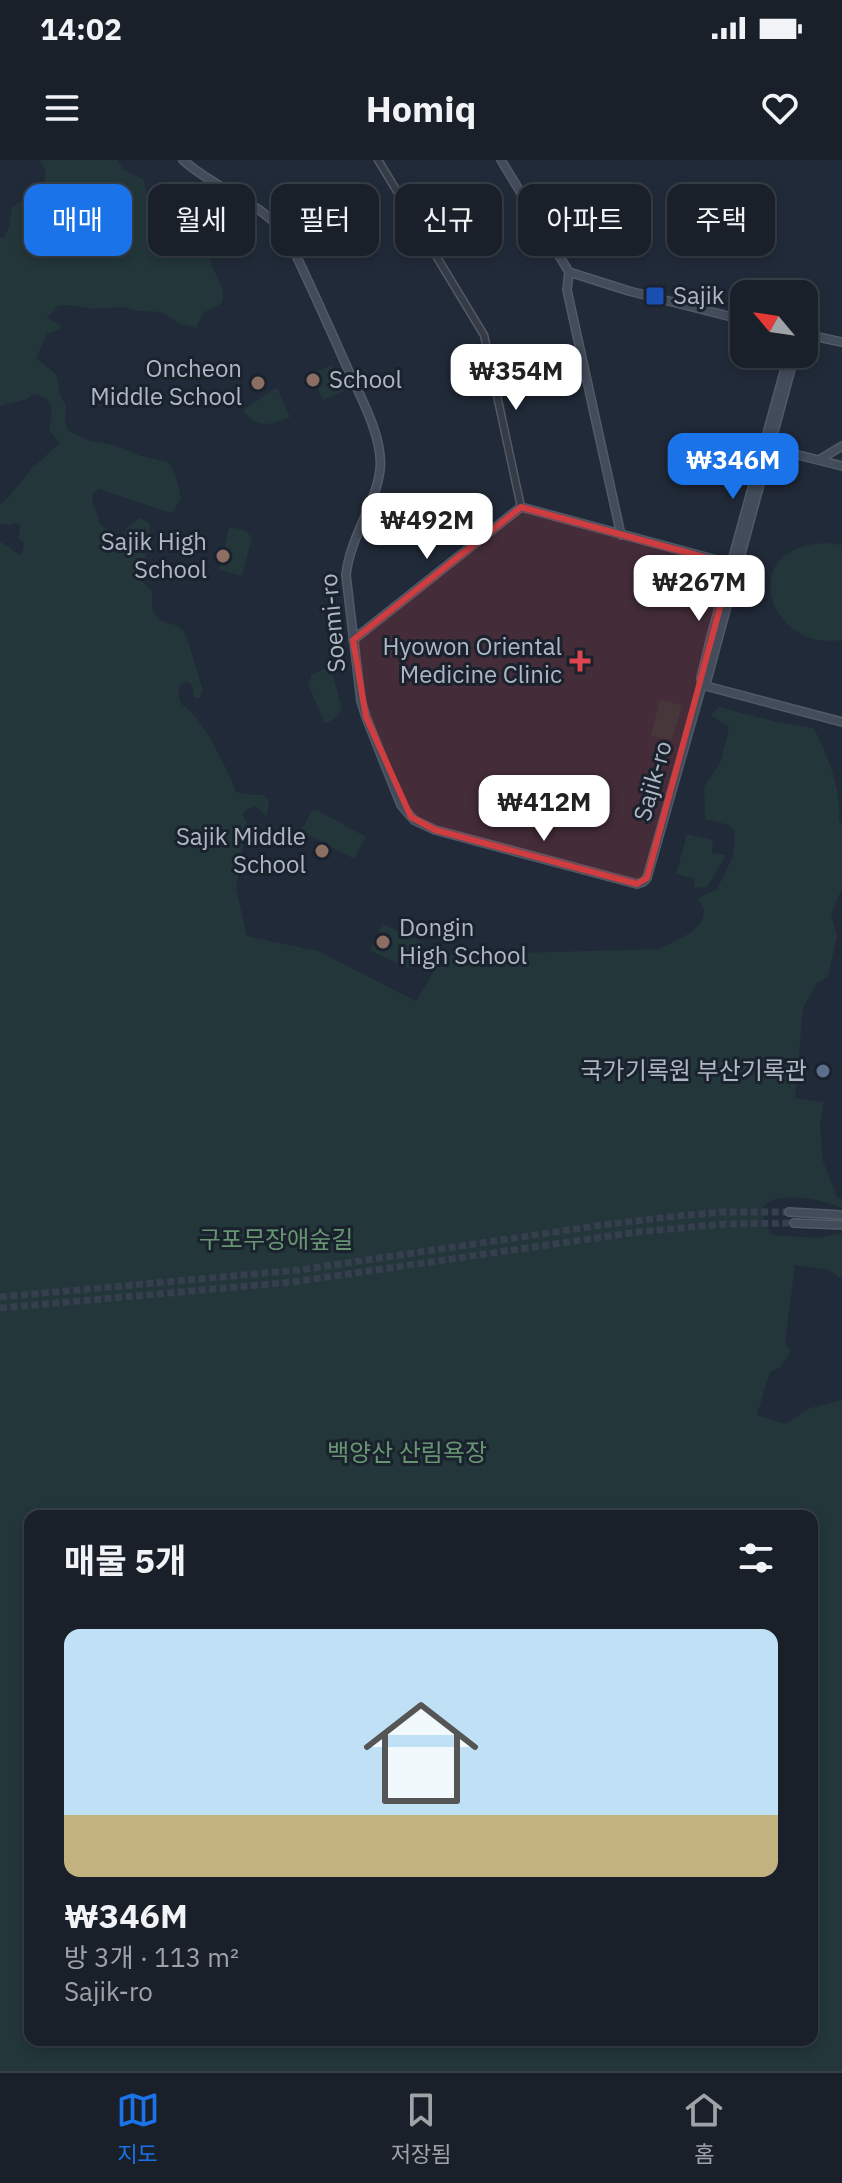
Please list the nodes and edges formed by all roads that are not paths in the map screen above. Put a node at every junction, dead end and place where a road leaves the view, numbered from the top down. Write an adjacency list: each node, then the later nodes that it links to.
1 (183, 160): 21 (main road, Soemi-ro)
2 (378, 160): 14 (street)
3 (501, 160): 4 (main road)
4 (569, 272): 5 (main road); 15 (main road)
5 (730, 316)
6 (818, 337): 7 (main road)
7 (841, 343)
8 (786, 368): 11 (main road, Sajik-ro)
9 (791, 368): 11 (main road, Sajik-ro)
10 (842, 446): 12 (main road)
11 (768, 447): 12 (main road); 19 (main road, Sajik-ro)
12 (819, 460): 13 (main road)
13 (842, 466)
14 (521, 507): 16 (main road); 21 (main road)
15 (618, 522): 16 (main road); 17 (main road)
16 (608, 531): 17 (main road)
17 (621, 535): 18 (main road)
18 (715, 560): 19 (main road); 20 (main road)
19 (735, 565): 20 (main road, Sajik-ro); 22 (main road, Sajik-ro)
20 (725, 589): 22 (main road, Sajik-ro)
21 (353, 640): 24 (main road, Soemi-ro)
22 (702, 685): 23 (main road); 24 (main road, Sajik-ro)
23 (842, 722)
24 (637, 884)
25 (789, 1212): 26 (main road)
26 (842, 1215)
27 (794, 1223): 28 (main road)
28 (842, 1225)

